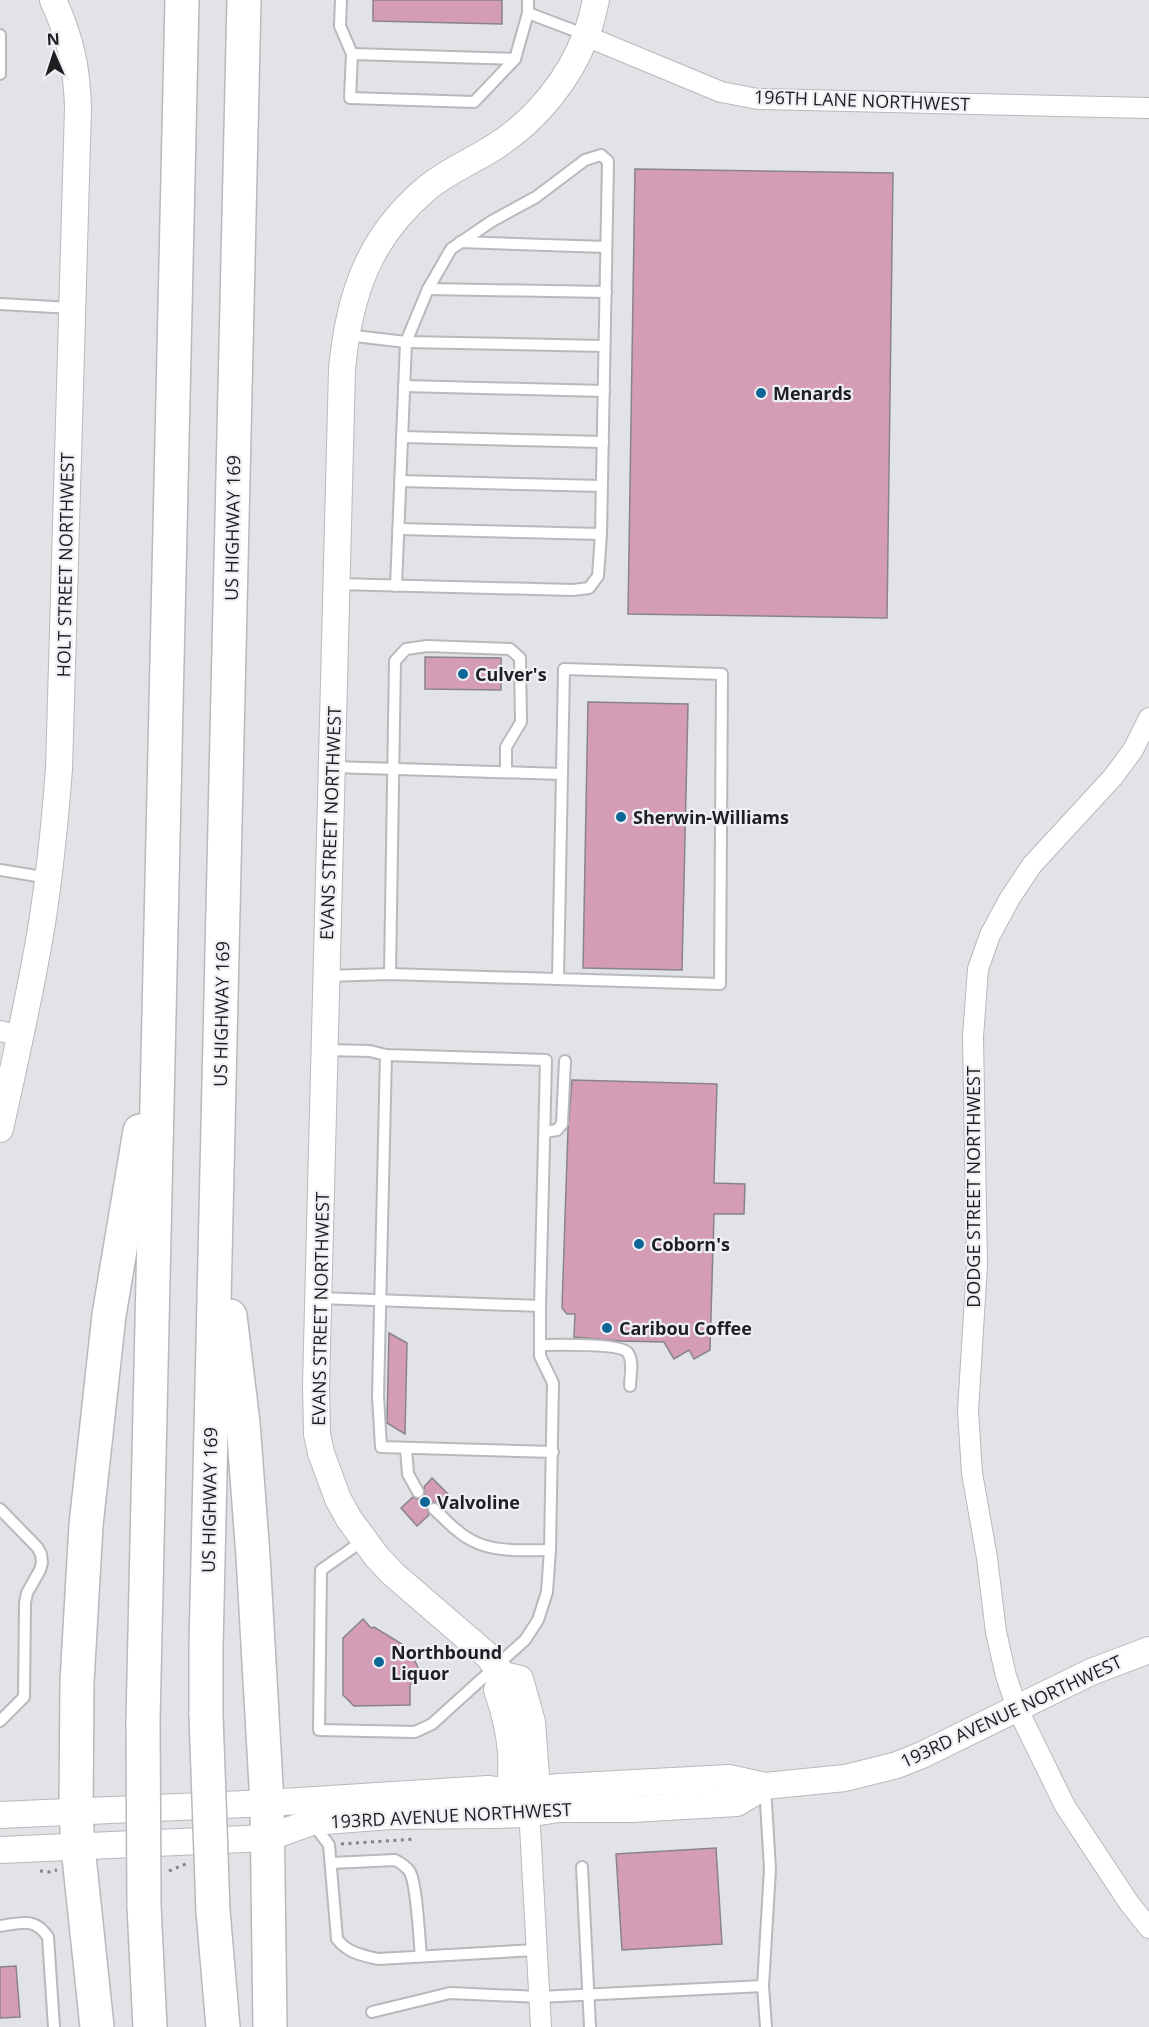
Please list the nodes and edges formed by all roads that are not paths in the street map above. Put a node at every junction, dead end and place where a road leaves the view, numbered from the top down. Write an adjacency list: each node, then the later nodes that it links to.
1 (53, 0): 19 (street, HOLT STREET NORTHWEST)
2 (182, 0): 43 (highway)
3 (244, 0): 50 (highway, US HIGHWAY 169)
4 (341, 0): 10 (lane)
5 (528, 0): 7 (lane)
6 (596, 0): 9 (street, EVANS STREET NORTHWEST)
7 (528, 13): 9 (lane); 11 (lane)
8 (0, 35): 12 (lane)
9 (586, 36): 13 (street, 196TH LANE NORTHWEST); 20 (street, EVANS STREET NORTHWEST)
10 (352, 54): 11 (lane); 11 (lane)
11 (515, 58)
12 (0, 74)
13 (1149, 108)
14 (460, 242): 15 (lane); 15 (lane); 16 (lane)
15 (606, 247): 17 (lane)
16 (428, 289): 17 (lane); 21 (lane)
17 (606, 292): 22 (lane)
18 (0, 304): 19 (lane)
19 (71, 308): 39 (street, HOLT STREET NORTHWEST)
20 (346, 335): 21 (lane); 31 (street, EVANS STREET NORTHWEST)
21 (406, 342): 22 (lane); 23 (lane)
22 (604, 346): 24 (lane)
23 (404, 386): 24 (lane); 25 (lane)
24 (604, 391): 26 (lane)
25 (402, 437): 26 (lane); 27 (lane)
26 (603, 442): 28 (lane)
27 (400, 481): 28 (lane); 29 (lane)
28 (602, 486): 30 (lane)
29 (398, 529): 30 (lane); 32 (lane)
30 (601, 534): 32 (lane)
31 (336, 584): 32 (lane); 34 (street, EVANS STREET NORTHWEST)
32 (396, 586)
33 (1149, 718): 65 (street, DODGE STREET NORTHWEST)
34 (332, 768): 35 (lane); 41 (street, EVANS STREET NORTHWEST)
35 (394, 769): 36 (lane); 36 (lane); 40 (lane)
36 (506, 772): 37 (lane)
37 (562, 774): 42 (lane); 42 (lane)
38 (0, 870): 39 (lane)
39 (49, 878): 44 (street, HOLT STREET NORTHWEST)
40 (390, 974): 41 (lane); 42 (lane)
41 (326, 975): 45 (street, EVANS STREET NORTHWEST)
42 (558, 979)
43 (159, 1014): 71 (highway); 90 (highway, bridge)
44 (10, 1034): 48 (street, HOLT STREET NORTHWEST)
45 (325, 1050): 46 (lane); 51 (street, EVANS STREET NORTHWEST)
46 (386, 1055): 49 (lane); 52 (lane)
47 (565, 1061): 49 (lane)
48 (0, 1129)
49 (545, 1132): 53 (lane)
50 (216, 1209): 70 (highway); 91 (highway, US HIGHWAY 169, bridge)
51 (320, 1298): 52 (lane); 61 (street, EVANS STREET NORTHWEST)
52 (381, 1300): 53 (lane); 56 (lane)
53 (540, 1306): 54 (lane)
54 (540, 1345): 55 (lane); 57 (lane)
55 (630, 1386)
56 (406, 1448): 57 (lane); 58 (lane)
57 (553, 1452): 62 (lane)
58 (418, 1492)
59 (0, 1509): 66 (lane)
60 (434, 1509): 62 (lane)
61 (364, 1540): 64 (street, EVANS STREET NORTHWEST); 64 (lane)
62 (550, 1550): 64 (lane)
63 (1149, 1650): 65 (street, 193RD AVENUE NORTHWEST)
64 (500, 1670): 68 (street, EVANS STREET NORTHWEST); 69 (street)
65 (1017, 1708): 67 (street, 193RD AVENUE NORTHWEST); 81 (street, DODGE STREET NORTHWEST)
66 (0, 1721)
67 (765, 1786): 68 (street, 193RD AVENUE NORTHWEST); 72 (street, 193RD AVENUE NORTHWEST); 84 (lane)
68 (537, 1790): 69 (street, 193RD AVENUE NORTHWEST); 72 (street, EVANS STREET NORTHWEST)
69 (512, 1792): 70 (street, 193RD AVENUE NORTHWEST); 72 (street, EVANS STREET NORTHWEST)
70 (267, 1803): 71 (street, 193RD AVENUE NORTHWEST); 75 (highway)
71 (76, 1811): 73 (street, 193RD AVENUE NORTHWEST); 76 (highway)
72 (527, 1814): 74 (street, 193RD AVENUE NORTHWEST); 82 (street, EVANS STREET NORTHWEST)
73 (0, 1815)
74 (312, 1822): 75 (street, 193RD AVENUE NORTHWEST); 78 (lane)
75 (267, 1838): 76 (street, 193RD AVENUE NORTHWEST); 92 (highway)
76 (78, 1847): 77 (street, 193RD AVENUE NORTHWEST); 89 (highway)
77 (0, 1850)
78 (331, 1863): 83 (lane); 83 (lane)
79 (582, 1867): 85 (lane)
80 (0, 1926): 88 (lane)
81 (1149, 1928)
82 (536, 1950): 83 (lane); 86 (street, EVANS STREET NORTHWEST)
83 (421, 1956)
84 (763, 1986): 85 (lane); 95 (lane)
85 (588, 1995): 86 (lane); 94 (lane)
86 (539, 1997): 87 (lane); 93 (street, EVANS STREET NORTHWEST)
87 (372, 2012)
88 (54, 2027)
89 (97, 2027)
90 (150, 2027)
91 (223, 2027)
92 (270, 2027)
93 (541, 2027)
94 (590, 2027)
95 (766, 2027)

